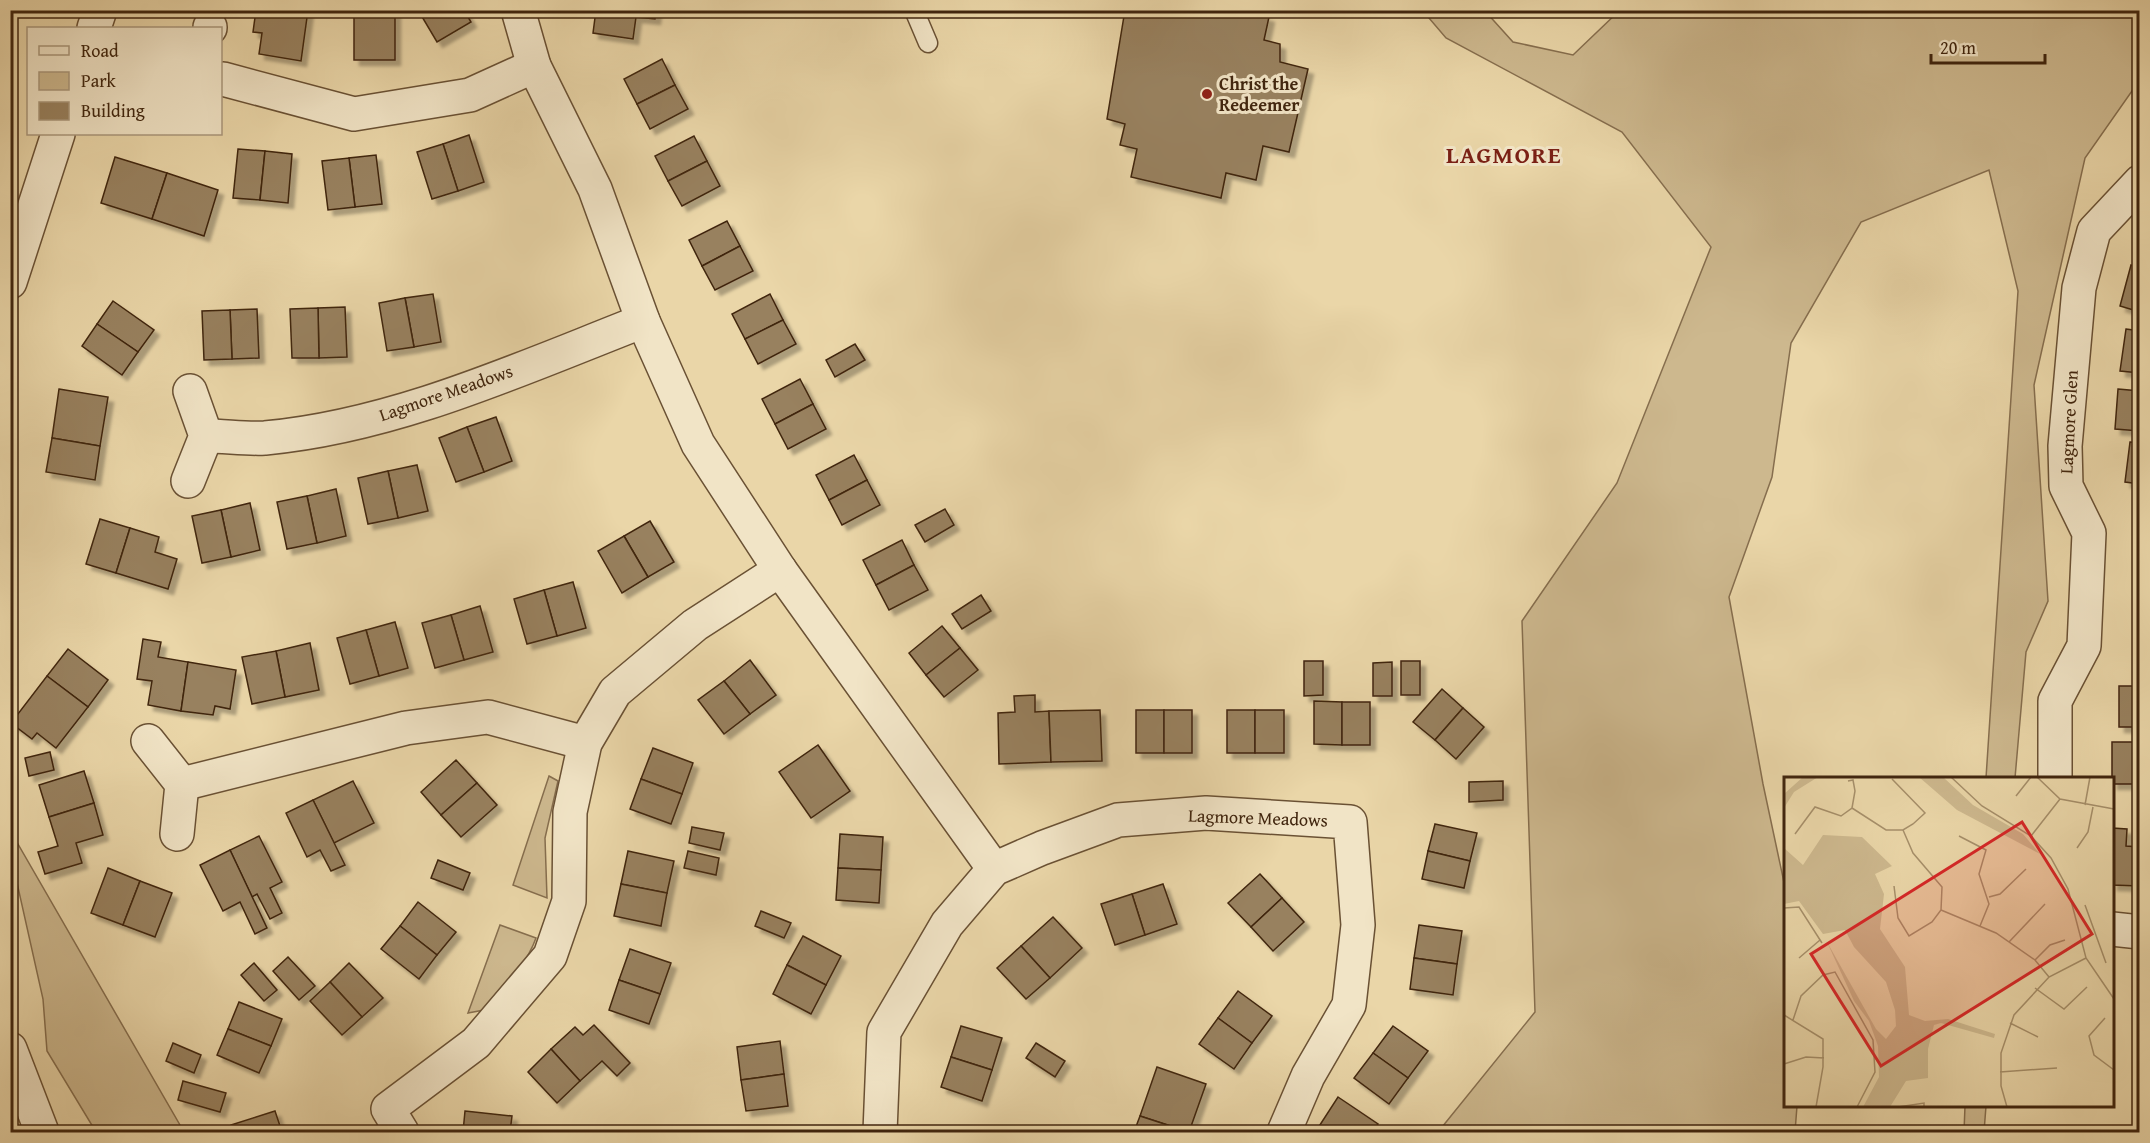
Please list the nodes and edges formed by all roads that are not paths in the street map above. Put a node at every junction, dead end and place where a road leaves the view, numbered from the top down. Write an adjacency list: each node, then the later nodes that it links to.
1 (100, 10): 4 (street)
2 (518, 10): 6 (street)
3 (914, 10): 5 (lane)
4 (94, 27)
5 (928, 43)
6 (534, 66): 7 (street); 11 (street)
7 (222, 77)
8 (58, 135): 10 (street)
9 (2139, 182): 18 (street, Lagmore Glen)
10 (10, 282)
11 (643, 321): 13 (street, Lagmore Meadows); 15 (street)
12 (190, 392): 13 (street)
13 (206, 436): 14 (street)
14 (188, 481)
15 (780, 570): 17 (street); 21 (street)
16 (148, 741): 19 (street)
17 (585, 743): 19 (street); 26 (street)
18 (2055, 777)
19 (182, 784): 20 (street)
20 (177, 834)
21 (994, 869): 27 (street, Lagmore Meadows); 28 (street, Lagmore Meadows)
22 (2114, 929): 23 (street)
23 (2139, 932)
24 (10, 1049): 25 (street)
25 (42, 1132)
26 (402, 1132)
27 (880, 1132)
28 (1284, 1132)

